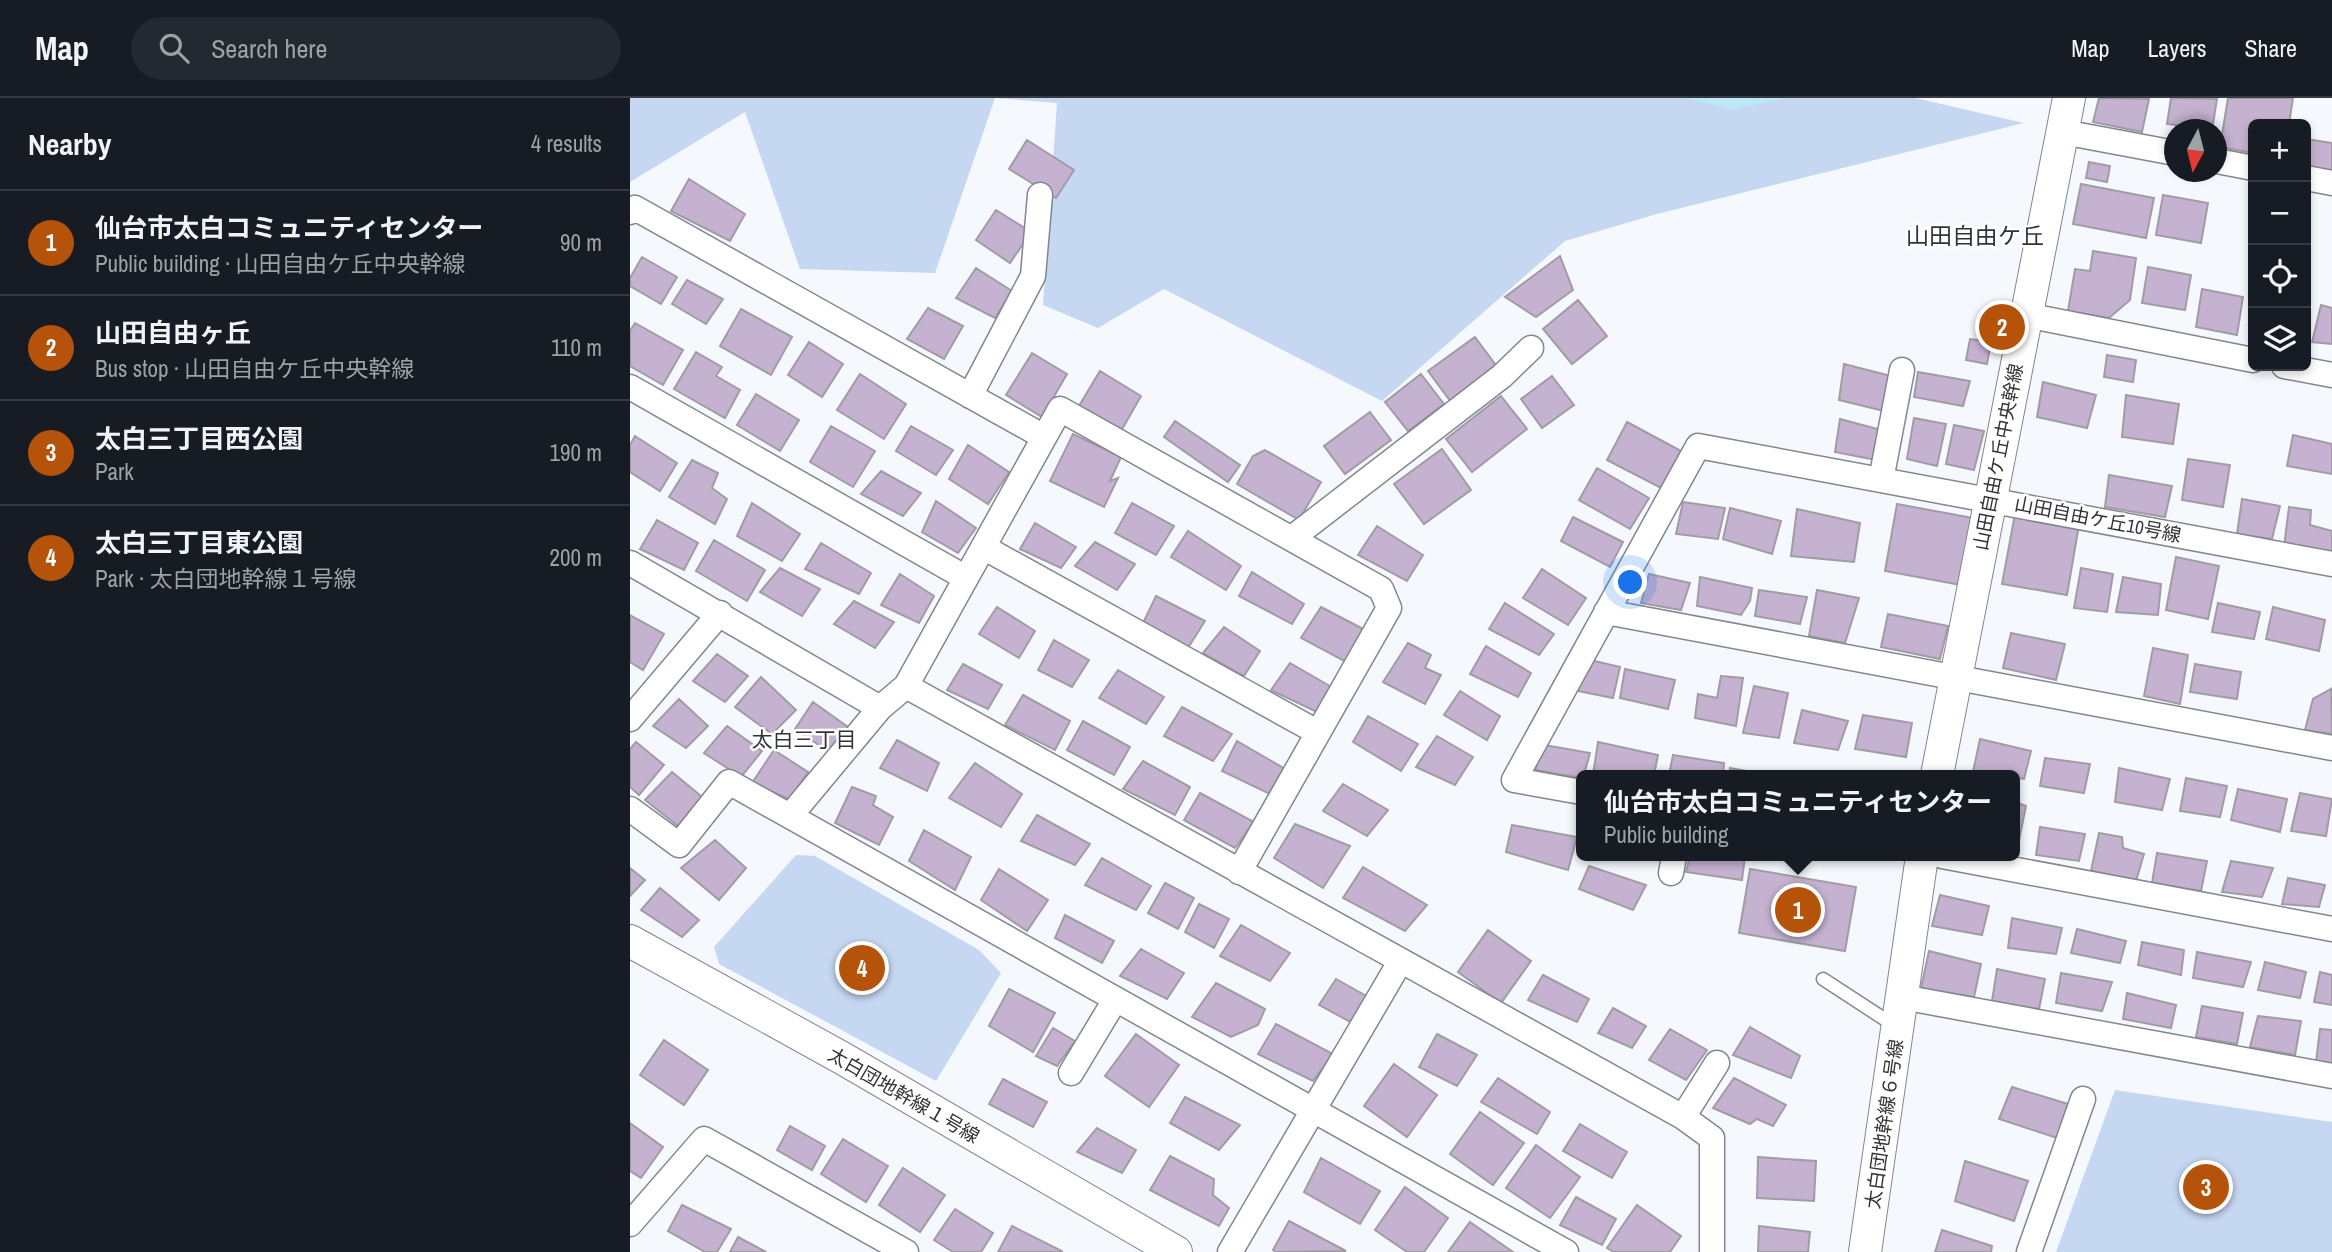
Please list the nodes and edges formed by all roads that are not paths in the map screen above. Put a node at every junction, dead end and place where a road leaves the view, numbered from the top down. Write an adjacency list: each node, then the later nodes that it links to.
1 (2069, 98): 2 (street, 山田自由ケ丘中央幹線)
2 (2063, 132): 3 (street); 10 (street, 山田自由ケ丘中央幹線)
3 (2164, 151)
4 (2227, 163): 5 (street)
5 (2248, 167)
6 (2311, 179): 7 (street)
7 (2332, 183)
8 (1040, 195): 17 (street)
9 (630, 212): 17 (street)
10 (2026, 315): 12 (street); 20 (street, 山田自由ケ丘中央幹線)
11 (1531, 348): 21 (street)
12 (2248, 359)
13 (1902, 370): 19 (street)
14 (2311, 371): 15 (street)
15 (2332, 375)
16 (630, 387): 25 (street)
17 (970, 396): 18 (street)
18 (1044, 437): 21 (street); 22 (street)
19 (1881, 480): 20 (street, 山田自由ケ丘10号線); 26 (street, 山田自由ケ丘10号線)
20 (1990, 499): 24 (street, 山田自由ケ丘10号線); 28 (street, 山田自由ケ丘中央幹線)
21 (1292, 538): 32 (street)
22 (983, 547): 25 (street); 32 (street)
23 (630, 563): 27 (street)
24 (2332, 564)
25 (966, 578): 29 (street)
26 (1605, 612): 28 (street); 35 (street)
27 (720, 613): 30 (street); 31 (street)
28 (1956, 676): 33 (street); 34 (street, 山田自由ケ丘中央幹線)
29 (906, 686): 30 (street); 40 (street)
30 (880, 708): 37 (street)
31 (630, 719)
32 (1317, 732): 40 (street)
33 (2332, 748)
34 (1938, 770)
35 (1576, 791)
36 (630, 808): 37 (street)
37 (790, 816): 46 (street)
38 (1921, 861): 45 (street)
39 (1969, 861): 41 (street)
40 (1239, 872): 43 (street)
41 (2332, 929)
42 (630, 941): 56 (street, 太白団地幹線１号線)
43 (1400, 962): 52 (street); 53 (street)
44 (1824, 979): 47 (lane)
45 (1902, 997): 47 (street, 太白団地幹線６号線); 50 (street)
46 (1115, 1000): 49 (street); 52 (street)
47 (1898, 1028): 60 (street, 太白団地幹線６号線)
48 (1717, 1063): 53 (street)
49 (1071, 1073)
50 (2332, 1076)
51 (2083, 1098): 61 (street)
52 (1314, 1108): 57 (street); 58 (street)
53 (1683, 1117): 59 (street)
54 (630, 1224): 55 (street)
55 (906, 1252)
56 (1176, 1252)
57 (1230, 1252)
58 (1566, 1252)
59 (1712, 1252)
60 (1865, 1252)
61 (2029, 1252)

